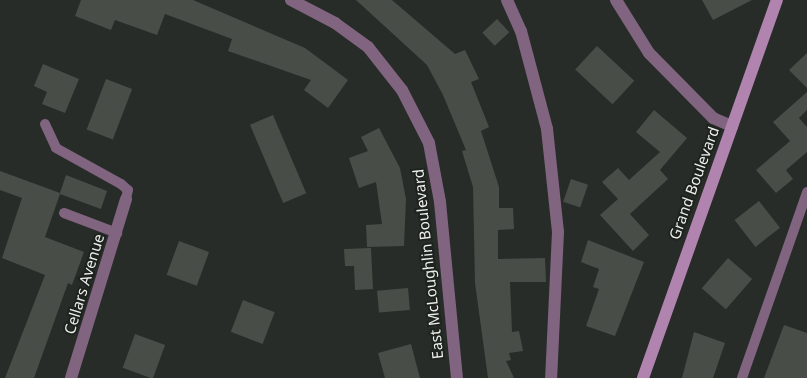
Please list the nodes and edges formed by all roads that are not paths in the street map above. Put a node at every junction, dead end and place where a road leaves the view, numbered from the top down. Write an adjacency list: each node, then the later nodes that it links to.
1 (291, 0): 12 (street, East McLoughlin Boulevard)
2 (507, 0): 13 (street)
3 (616, 0): 6 (street)
4 (777, 0): 6 (main road, Grand Boulevard)
5 (45, 124): 8 (lane)
6 (732, 126): 14 (main road, Grand Boulevard)
7 (807, 192): 15 (lane)
8 (126, 199): 10 (street, Cellars Avenue)
9 (64, 213): 10 (lane)
10 (117, 233): 11 (street, Cellars Avenue)
11 (71, 378)
12 (457, 378)
13 (551, 378)
14 (643, 378)
15 (742, 378)

